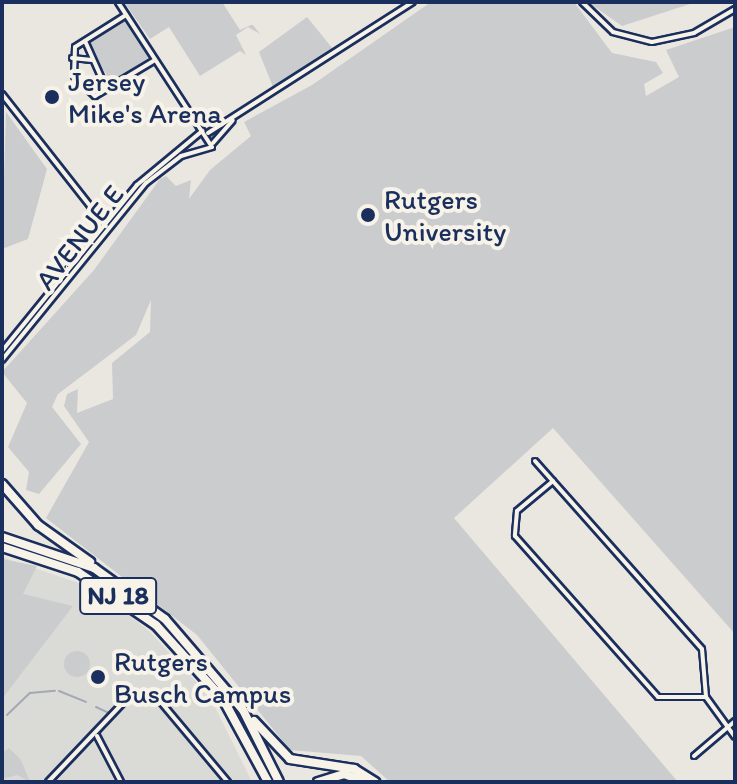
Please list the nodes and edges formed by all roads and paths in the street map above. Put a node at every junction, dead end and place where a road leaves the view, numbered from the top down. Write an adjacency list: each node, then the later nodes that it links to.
1 (118, 2): 5 (street)
2 (413, 2): 12 (street, AVENUE E)
3 (582, 2): 4 (street)
4 (735, 9)
5 (126, 15): 6 (street); 8 (street)
6 (85, 41): 7 (street); 9 (street)
7 (70, 60): 9 (street); 10 (street)
8 (155, 60): 10 (street); 13 (street)
9 (93, 61): 10 (street)
10 (106, 88)
11 (2, 94): 18 (street)
12 (237, 116): 14 (street, AVENUE E); 16 (street, AVENUE E)
13 (194, 122): 14 (street); 15 (street)
14 (206, 132): 15 (street, AVENUE E); 16 (street)
15 (192, 137): 17 (street); 18 (street, AVENUE E)
16 (213, 143): 17 (street, AVENUE E)
17 (196, 153): 18 (street, AVENUE E)
18 (108, 228): 19 (street, AVENUE E); 20 (street, AVENUE E)
19 (2, 351)
20 (2, 360)
21 (535, 461): 22 (street)
22 (553, 481): 27 (street); 27 (street)
23 (2, 484): 26 (highway)
24 (2, 537): 26 (highway, NJ 18)
25 (2, 547): 34 (highway, NJ 18)
26 (116, 582): 28 (highway, NJ 18)
27 (706, 697): 30 (street)
28 (243, 710): 38 (highway, NJ 18); 41 (highway)
29 (735, 721): 30 (street)
30 (727, 728): 32 (street); 33 (street)
31 (97, 736): 35 (street); 36 (street); 37 (street)
32 (735, 737)
33 (694, 756)
34 (266, 780)
35 (48, 782)
36 (121, 782)
37 (228, 782)
38 (279, 782)
39 (318, 782): 40 (highway)
40 (366, 782)
41 (375, 782)

